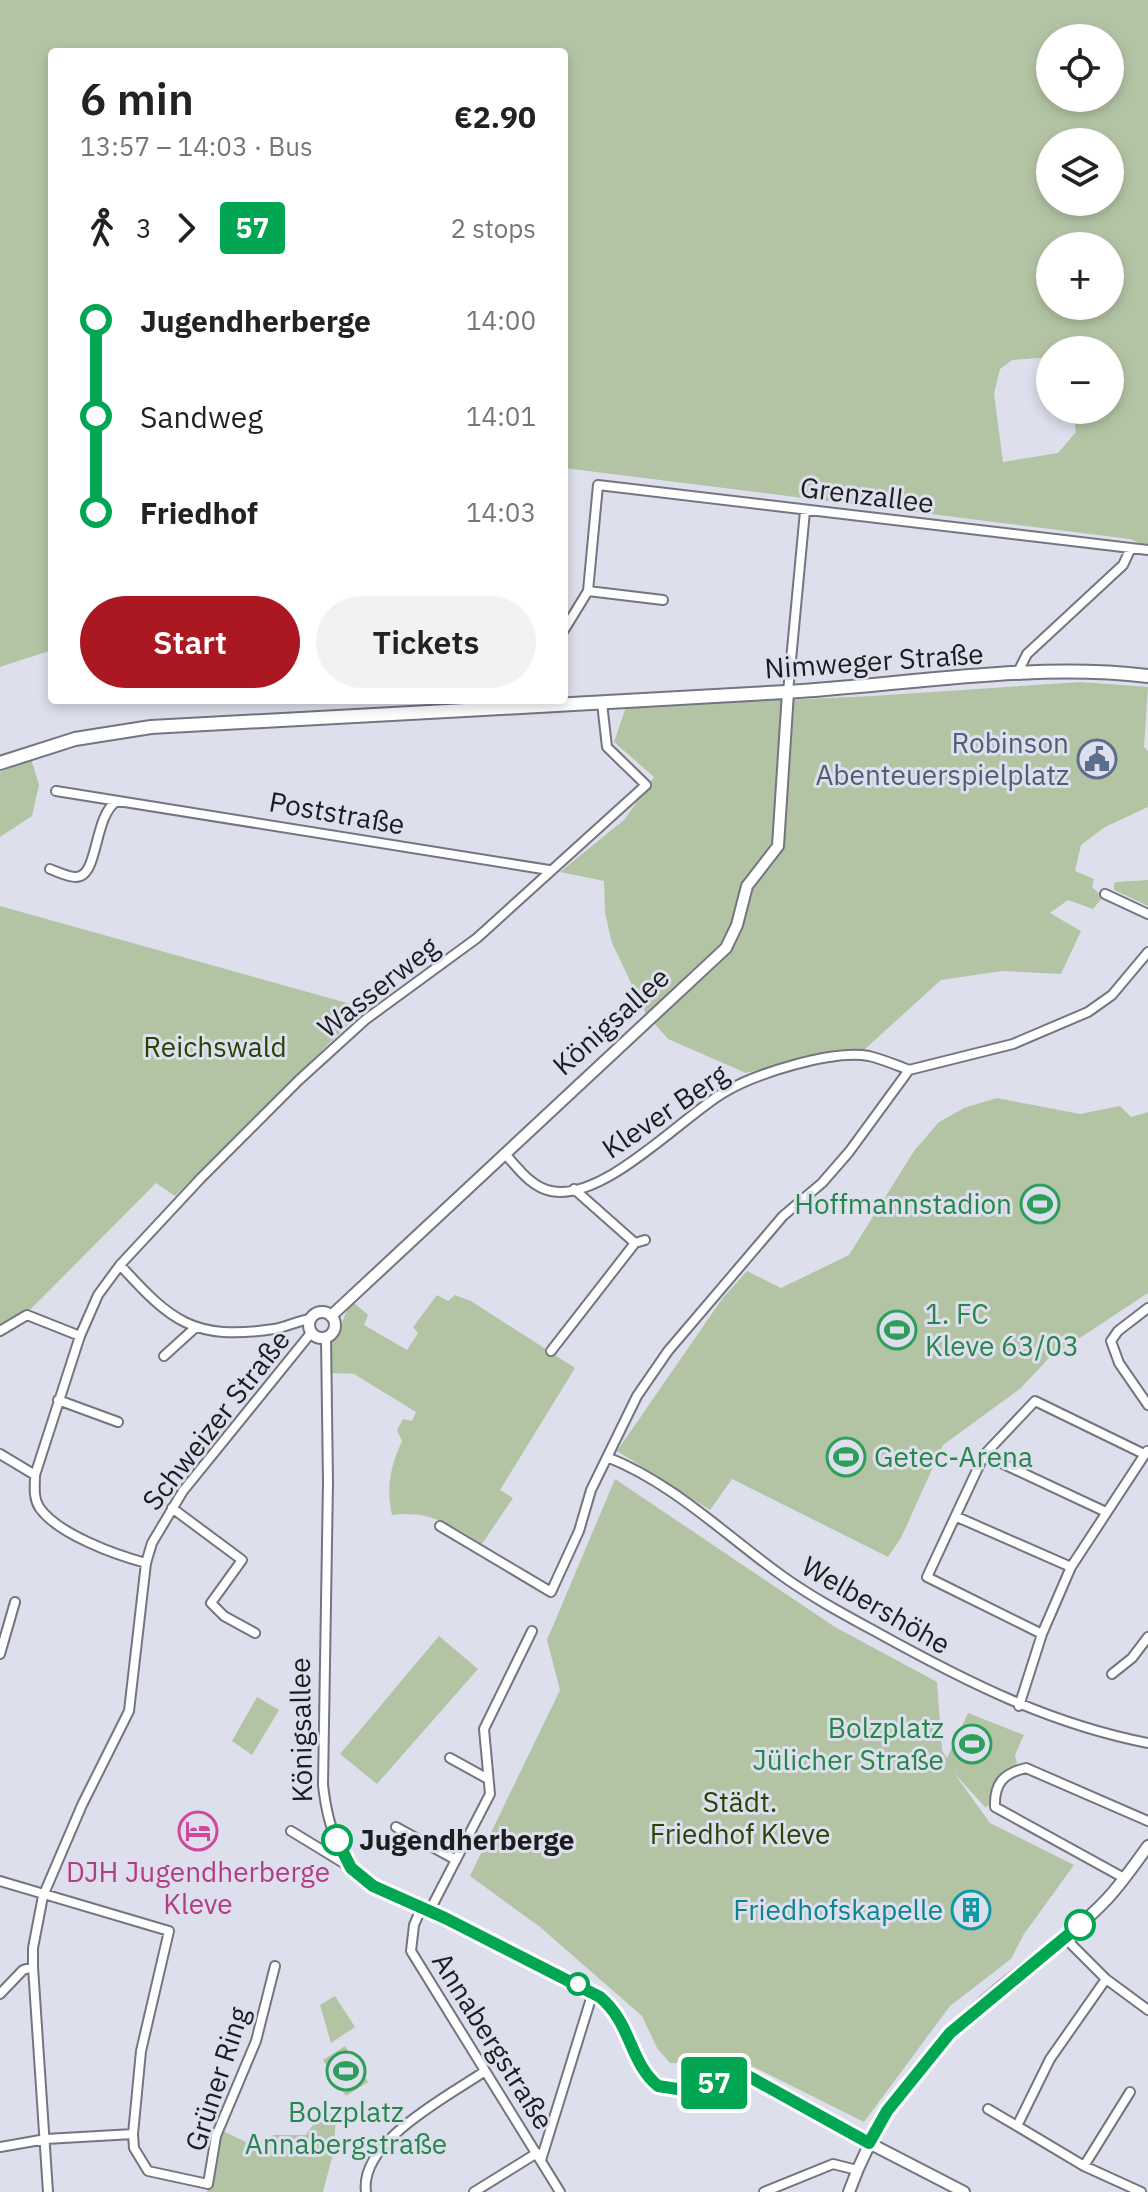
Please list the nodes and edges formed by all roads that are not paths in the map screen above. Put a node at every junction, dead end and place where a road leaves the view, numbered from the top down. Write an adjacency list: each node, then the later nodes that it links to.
1 (805, 511): 2 (street, Grenzallee); 4 (street, Grenzallee); 9 (street)
2 (1131, 548): 3 (street, Grenzallee); 7 (street)
3 (1148, 550)
4 (588, 591): 5 (street); 6 (street)
5 (663, 600)
6 (568, 624)
7 (1017, 674): 8 (main road, Nimweger Straße); 9 (main road, Nimweger Straße)
8 (1148, 676)
9 (788, 692): 11 (main road, Nimweger Straße); 22 (street, Königsallee)
10 (568, 703): 11 (main road, Nimweger Straße)
11 (602, 703): 17 (street, Wasserweg)
12 (537, 704): 13 (main road, Nimweger Straße)
13 (0, 763)
14 (56, 791): 15 (street, Poststraße)
15 (117, 801): 16 (street); 17 (street, Poststraße)
16 (50, 869)
17 (549, 870): 24 (street, Wasserweg)
18 (1105, 894): 19 (street)
19 (1148, 914)
20 (1148, 952): 21 (street)
21 (909, 1070): 23 (street, Klever Berg); 41 (street)
22 (505, 1154): 23 (street, Klever Berg); 26 (street, Königsallee)
23 (574, 1189): 33 (street)
24 (120, 1265): 28 (street); 31 (street, Wasserweg)
25 (1148, 1308): 36 (street)
26 (331, 1316): 27 (street); 32 (street, Königsallee)
27 (310, 1319): 28 (street); 30 (street)
28 (196, 1327): 34 (street)
29 (0, 1331): 31 (street)
30 (311, 1333): 32 (street); 43 (street, Schweizer Straße)
31 (80, 1336): 35 (street, Wasserweg)
32 (326, 1338): 65 (street, Königsallee)
33 (551, 1351)
34 (164, 1356)
35 (58, 1400): 37 (street); 42 (street, Wasserweg)
36 (1148, 1405)
37 (118, 1422)
38 (1146, 1452): 40 (street); 44 (street)
39 (0, 1454): 42 (street)
40 (984, 1455): 44 (street); 45 (street)
41 (607, 1457): 46 (street); 56 (street, Welbershöhe)
42 (35, 1475): 47 (street)
43 (172, 1508): 47 (street, Schweizer Straße); 51 (street)
44 (1106, 1512): 48 (street)
45 (957, 1517): 48 (street); 52 (street)
46 (440, 1526)
47 (146, 1563): 68 (street, Schweizer Straße)
48 (1071, 1567): 52 (street)
49 (15, 1602): 54 (street)
50 (532, 1631): 59 (street, Annabergstraße)
51 (255, 1633)
52 (1042, 1634): 56 (street)
53 (1148, 1637): 55 (street)
54 (0, 1654)
55 (1112, 1674)
56 (1019, 1706): 57 (street, Welbershöhe)
57 (1148, 1743)
58 (450, 1758): 59 (street)
59 (488, 1779): 64 (street, Annabergstraße)
60 (1148, 1821): 66 (street)
61 (396, 1827): 64 (street)
62 (291, 1831): 65 (street)
63 (1148, 1846): 66 (street)
64 (456, 1860): 69 (street, Annabergstraße)
65 (351, 1868): 69 (street, Königsallee)
66 (1124, 1878): 70 (street)
67 (0, 1881): 68 (street)
68 (43, 1896): 72 (street, Schweizer Straße); 81 (street, Grüner Ring)
69 (425, 1910): 74 (street, Königsallee); 77 (street, Annabergstraße)
70 (1065, 1938): 73 (street); 83 (street)
71 (275, 1966): 88 (street, Grüner Ring)
72 (33, 1967): 75 (street); 82 (street, Schweizer Straße)
73 (1106, 1979): 76 (street); 80 (street)
74 (593, 1992): 83 (street, Königsallee); 85 (street)
75 (0, 1994)
76 (1148, 2010)
77 (485, 2071): 85 (street, Annabergstraße); 90 (street)
78 (1130, 2092): 86 (street)
79 (988, 2109): 80 (street)
80 (1017, 2126): 86 (street)
81 (133, 2134): 82 (street); 88 (street, Grüner Ring)
82 (46, 2139): 84 (street); 89 (street, Schweizer Straße)
83 (869, 2143): 87 (street); 95 (street, Königsallee)
84 (0, 2147)
85 (539, 2157): 91 (street); 92 (street, Annabergstraße)
86 (1084, 2166): 96 (street)
87 (857, 2170): 93 (street); 94 (street)
88 (208, 2188)
89 (48, 2192)
90 (366, 2192)
91 (474, 2192)
92 (560, 2192)
93 (764, 2192)
94 (849, 2192)
95 (964, 2192)
96 (1141, 2192)

